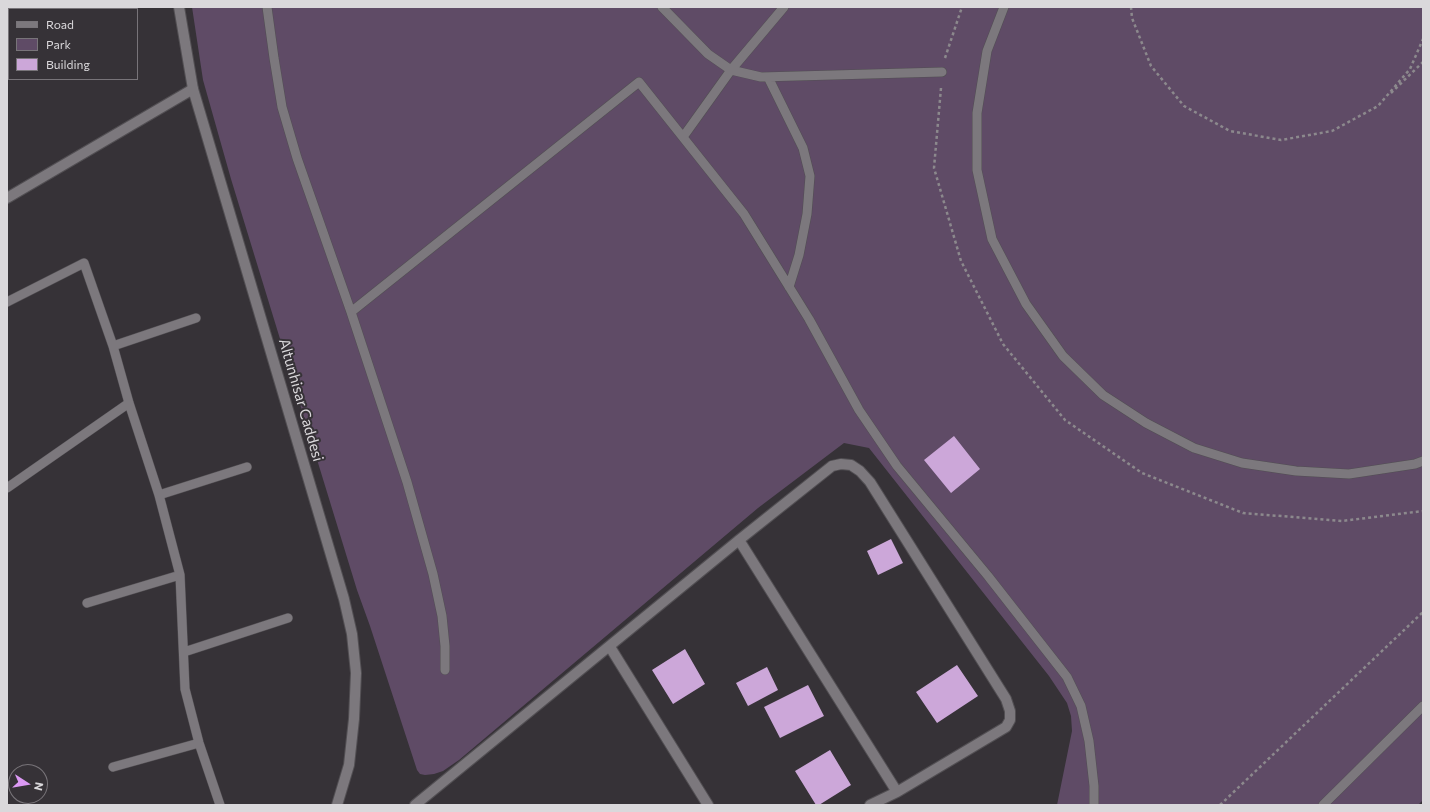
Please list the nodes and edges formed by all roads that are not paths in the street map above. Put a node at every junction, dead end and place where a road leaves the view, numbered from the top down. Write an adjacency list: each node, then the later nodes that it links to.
1 (179, 7): 9 (street, Altunhisar Caddesi)
2 (267, 7): 14 (lane)
3 (662, 7): 6 (lane)
4 (784, 7): 6 (lane)
5 (1004, 7): 18 (lane)
6 (732, 70): 8 (lane); 10 (lane)
7 (942, 72): 8 (lane)
8 (768, 77): 12 (lane)
9 (193, 89): 11 (street); 34 (street, Altunhisar Caddesi)
10 (683, 137): 12 (lane); 14 (lane)
11 (7, 198)
12 (789, 287): 38 (lane)
13 (7, 302): 16 (lane)
14 (351, 312): 28 (lane)
15 (196, 318): 16 (lane)
16 (113, 346): 17 (lane)
17 (129, 403): 20 (lane); 21 (lane)
18 (1423, 461)
19 (248, 467): 21 (lane)
20 (7, 488)
21 (159, 495): 23 (lane)
22 (739, 540): 26 (street); 32 (street); 32 (street)
23 (180, 575): 24 (lane); 27 (lane)
24 (87, 603)
25 (288, 618): 27 (lane)
26 (610, 647): 35 (street); 36 (street)
27 (184, 652): 30 (lane)
28 (446, 670)
29 (1423, 706): 39 (lane)
30 (200, 743): 31 (lane); 33 (lane)
31 (113, 767)
32 (897, 792): 37 (street)
33 (220, 805)
34 (337, 805)
35 (415, 805)
36 (708, 805)
37 (870, 805)
38 (1094, 805)
39 (1323, 805)

